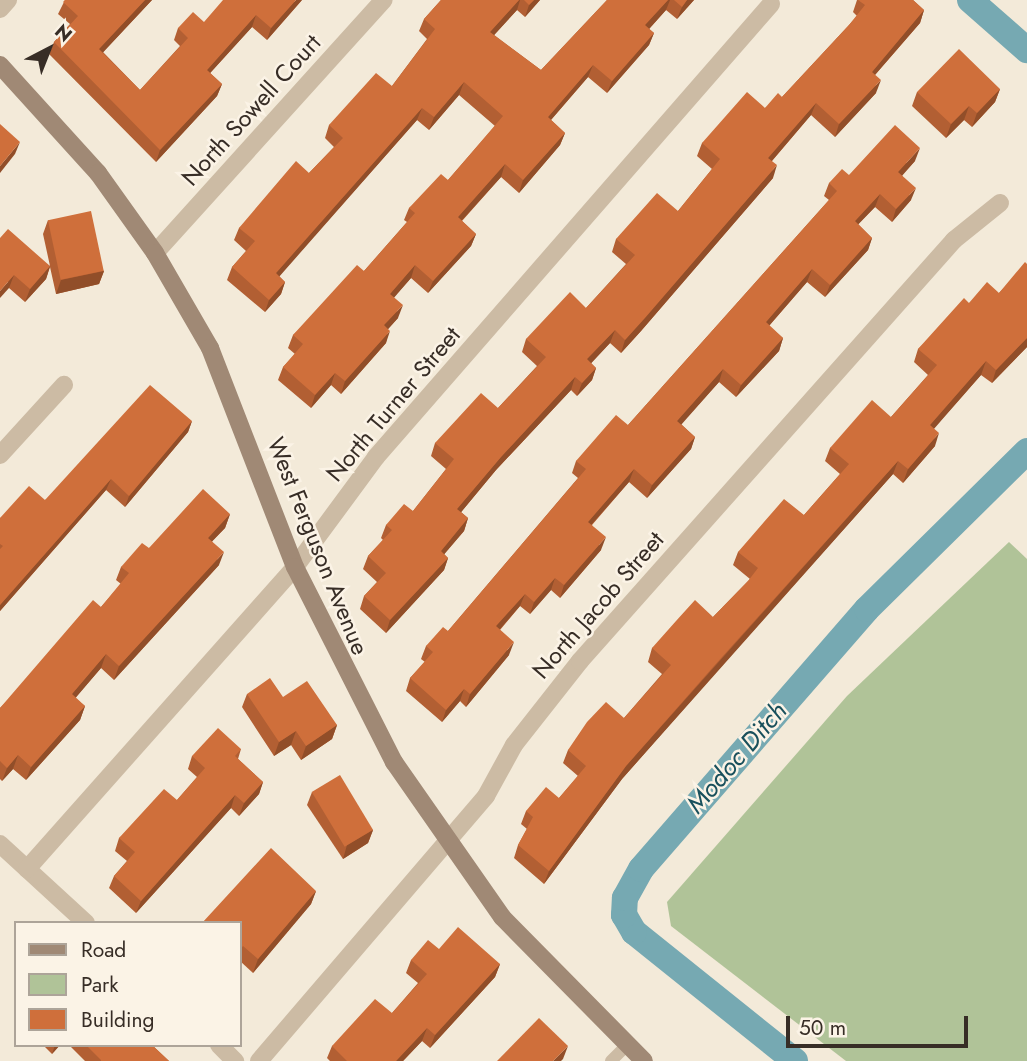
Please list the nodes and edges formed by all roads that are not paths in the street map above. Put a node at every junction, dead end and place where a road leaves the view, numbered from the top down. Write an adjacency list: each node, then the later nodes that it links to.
1 (8, 0): 4 (street)
2 (384, 0): 7 (street, North Sowell Court)
3 (771, 4): 10 (street, North Turner Street)
4 (0, 9)
5 (0, 65): 7 (street, West Ferguson Avenue)
6 (1000, 203): 11 (street, North Jacob Street)
7 (155, 253): 10 (street, West Ferguson Avenue)
8 (64, 385): 9 (street)
9 (0, 455)
10 (295, 568): 11 (street, West Ferguson Avenue); 13 (street, North Turner Street)
11 (448, 843): 15 (street, West Ferguson Avenue); 18 (street, North Jacob Street)
12 (0, 844): 13 (street)
13 (27, 869): 14 (street)
14 (84, 921)
15 (626, 1046): 19 (lane); 20 (street, West Ferguson Avenue)
16 (221, 1047): 17 (street)
17 (235, 1061)
18 (259, 1061)
19 (611, 1061)
20 (644, 1061)

